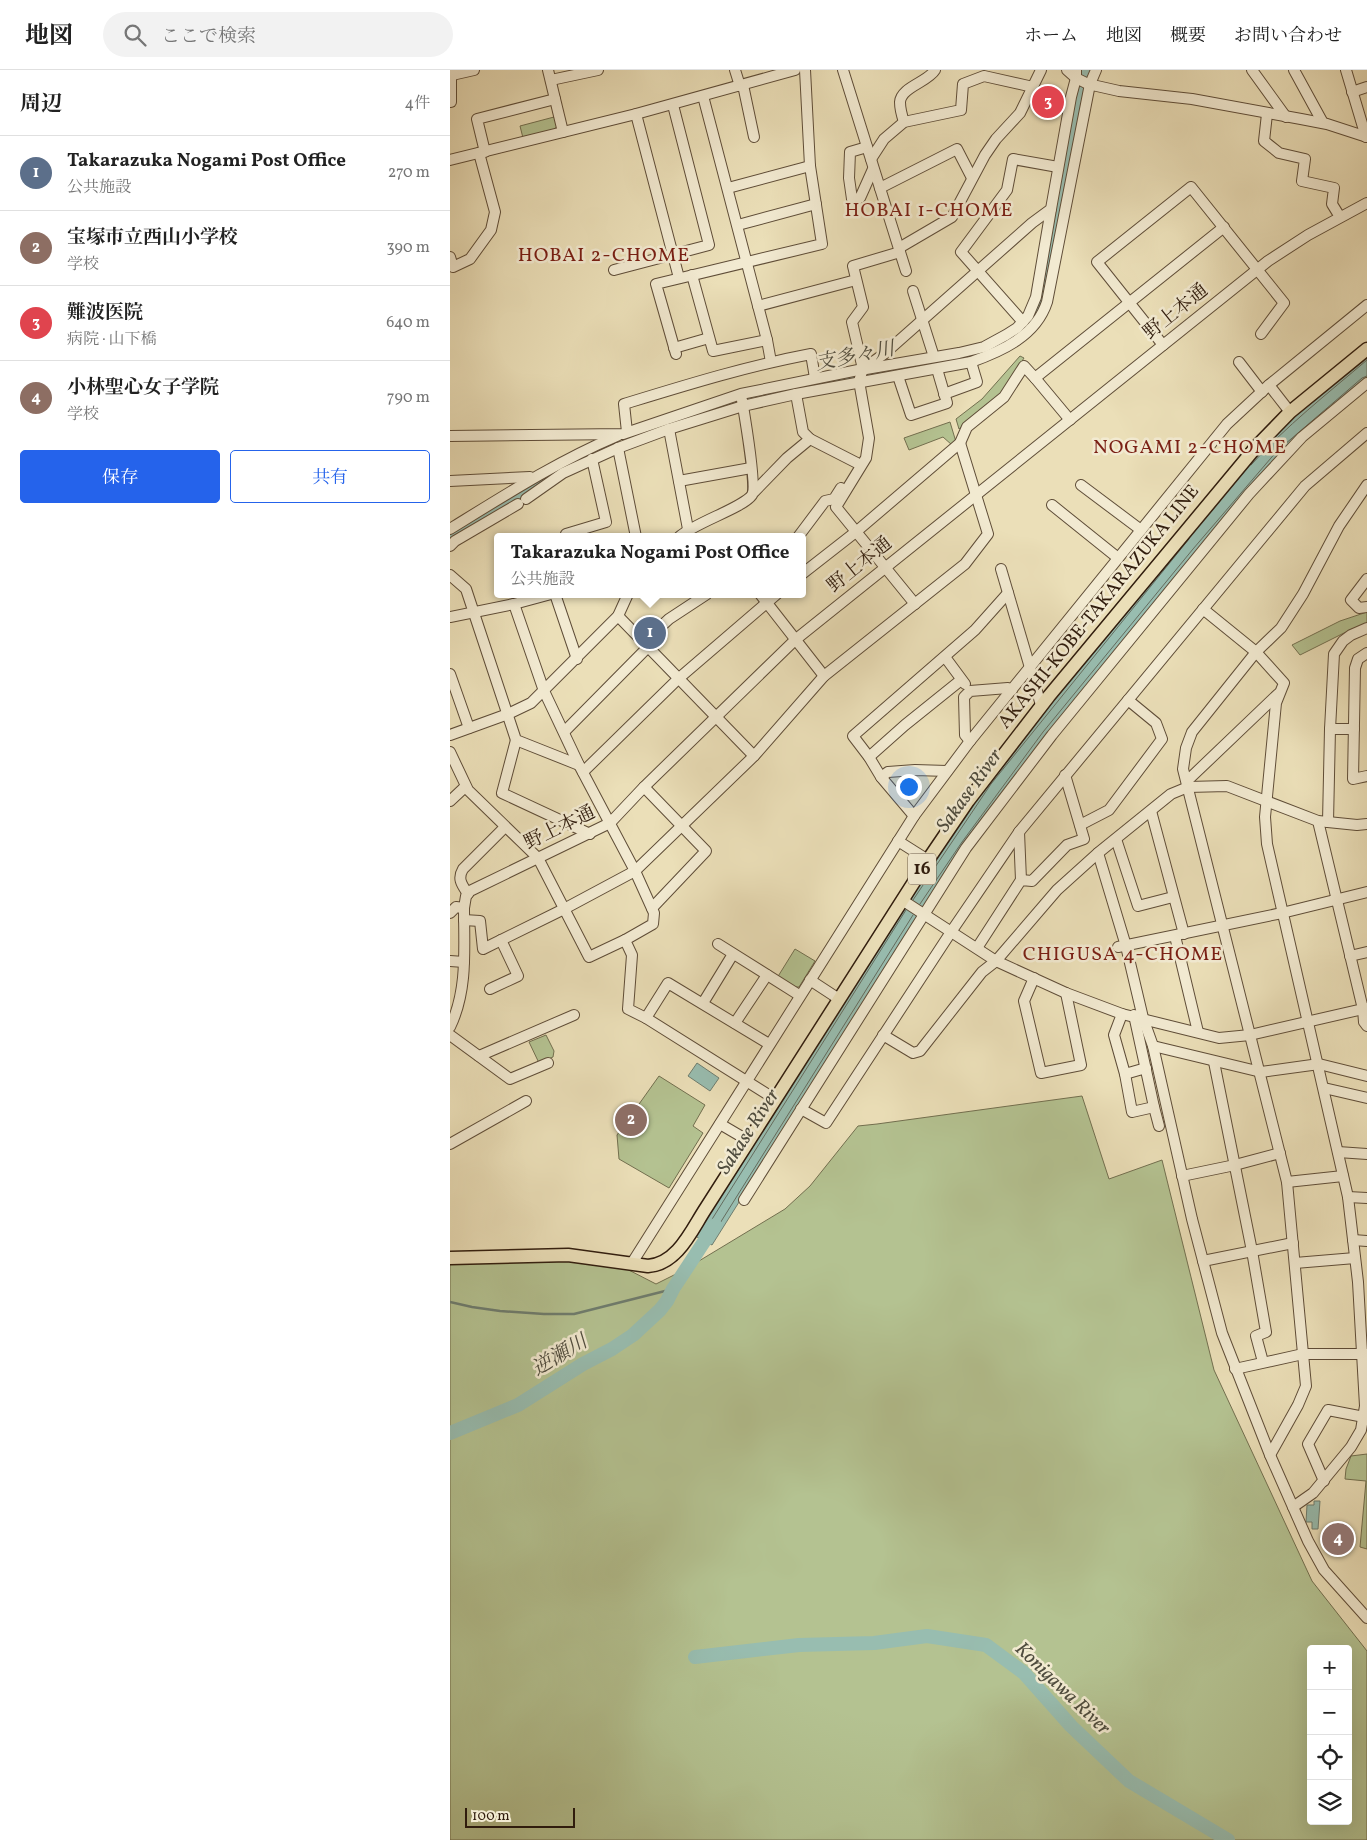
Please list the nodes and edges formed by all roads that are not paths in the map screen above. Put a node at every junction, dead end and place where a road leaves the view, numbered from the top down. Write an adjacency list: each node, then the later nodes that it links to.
1 (474, 70): 14 (street)
2 (735, 70): 18 (street)
3 (795, 70): 18 (street)
4 (805, 70): 38 (street)
5 (843, 70): 34 (street)
6 (935, 70): 29 (street)
7 (1041, 70): 20 (street)
8 (1067, 70): 15 (street)
9 (1096, 70): 17 (street)
10 (1252, 70): 28 (street)
11 (1294, 70): 30 (street)
12 (1346, 70): 21 (street)
13 (592, 71): 16 (street)
14 (451, 72): 24 (street)
15 (1078, 74): 17 (street); 39 (street)
16 (549, 75): 23 (street)
17 (1089, 84): 27 (street); 73 (street)
18 (741, 85): 22 (street); 32 (street)
19 (1367, 86): 21 (street)
20 (1033, 87): 29 (street); 40 (street)
21 (1352, 92): 33 (street)
22 (703, 96): 25 (street); 41 (street)
23 (555, 99): 31 (street); 35 (street)
24 (451, 102)
25 (673, 104): 26 (street); 50 (street)
26 (636, 114): 31 (street); 50 (street)
27 (1267, 114): 28 (street); 46 (street)
28 (1286, 117): 30 (street)
29 (904, 122): 37 (street)
30 (1322, 123): 33 (street)
31 (563, 132): 35 (street)
32 (754, 137)
33 (1367, 137)
34 (867, 147): 37 (street); 37 (street)
35 (482, 152): 36 (street); 51 (street)
36 (450, 160)
37 (872, 164): 42 (street)
38 (810, 166): 41 (street); 44 (street)
39 (1058, 167): 45 (street); 56 (street)
40 (972, 178): 42 (street); 49 (street)
41 (728, 188): 47 (street)
42 (880, 188): 49 (street)
43 (1367, 203): 46 (street, 野上本通)
44 (816, 204): 47 (street); 52 (street)
45 (1051, 209): 56 (street); 65 (street)
46 (1340, 217): 54 (street, 野上本通)
47 (738, 225): 52 (street)
48 (1224, 227): 54 (street); 61 (street); 61 (street)
49 (899, 250): 55 (street); 59 (street)
50 (673, 254): 53 (street); 58 (street)
51 (450, 257)
52 (747, 263): 57 (street); 63 (street)
53 (614, 270)
54 (1258, 270): 66 (street); 69 (street, 野上本通)
55 (906, 271)
56 (978, 271): 64 (street); 65 (street)
57 (692, 275): 58 (street); 67 (street)
58 (679, 278): 67 (street)
59 (856, 280): 63 (street); 76 (street)
60 (913, 291): 64 (street)
61 (1129, 302): 69 (street); 79 (street)
62 (1367, 305): 81 (street)
63 (758, 306): 68 (street)
64 (922, 321): 71 (street); 76 (street)
65 (1023, 322): 71 (street)
66 (1261, 334)
67 (709, 338): 68 (street)
68 (767, 340): 72 (street)
69 (1163, 345): 86 (street, 野上本通)
70 (1367, 348): 85 (main road, AKASHI-KOBE-TAKARAZUKA LINE / 16)
71 (934, 357): 76 (street)
72 (771, 362): 78 (street); 88 (street)
73 (970, 362): 75 (street); 83 (street)
74 (1239, 362): 81 (street)
75 (937, 368): 77 (street); 83 (street)
76 (861, 376): 77 (street); 78 (street); 82 (street); 95 (street)
77 (898, 376): 83 (street)
78 (815, 378): 84 (street)
79 (1035, 378): 86 (street); 92 (street)
80 (1367, 382): 200 (street)
81 (1265, 388): 85 (street); 107 (street)
82 (796, 394): 84 (street); 91 (street)
83 (944, 394)
84 (742, 401): 87 (street); 88 (street); 96 (street)
85 (1290, 412): 150 (main road, AKASHI-KOBE-TAKARAZUKA LINE / 16)
86 (1070, 420): 103 (street, 野上本通)
87 (669, 429): 93 (street); 99 (street)
88 (625, 433): 90 (street); 97 (street)
89 (1367, 433): 129 (street)
90 (450, 436)
91 (810, 439): 95 (street); 102 (street)
92 (960, 443): 103 (street); 108 (street)
93 (618, 448): 94 (street); 110 (street)
94 (592, 459): 109 (street); 113 (street)
95 (862, 461): 108 (street); 112 (street)
96 (751, 468): 99 (street); 102 (street)
97 (534, 477): 98 (street); 105 (street)
98 (450, 480)
99 (679, 481): 106 (street)
100 (1081, 485): 107 (street)
101 (1367, 485): 136 (street)
102 (754, 492): 106 (street)
103 (977, 495): 115 (street, 野上本通); 127 (street)
104 (1052, 505): 114 (street)
105 (450, 529)
106 (688, 529): 111 (street)
107 (1140, 530): 114 (street)
108 (857, 531): 115 (street); 117 (street)
109 (569, 533)
110 (635, 533)
111 (684, 533)
112 (801, 533)
113 (450, 546)
114 (1118, 558): 140 (street)
115 (885, 567): 127 (street); 134 (street, 野上本通)
116 (1001, 568): 120 (street)
117 (806, 571)
118 (450, 575): 130 (street)
119 (1367, 579): 128 (street)
120 (1008, 593): 138 (street); 140 (street)
121 (536, 598): 126 (street)
122 (556, 598): 139 (street)
123 (626, 598): 131 (street)
124 (693, 598): 135 (street)
125 (763, 598): 134 (street); 143 (street)
126 (514, 604): 130 (street); 146 (street)
127 (915, 604): 142 (street)
128 (1367, 607)
129 (1204, 609): 136 (street); 149 (street)
130 (473, 612): 132 (street); 151 (street)
131 (618, 616): 135 (street); 139 (street)
132 (450, 617)
133 (1367, 628): 154 (street)
134 (795, 640): 142 (street); 152 (street, 野上本通)
135 (646, 645): 143 (street); 156 (street)
136 (1256, 652): 148 (street); 168 (street)
137 (1367, 653): 155 (street)
138 (945, 657): 144 (street); 162 (street)
139 (576, 658): 146 (street)
140 (1030, 667): 145 (street); 150 (street)
141 (450, 674): 153 (street)
142 (824, 676): 161 (street)
143 (678, 679): 152 (street); 163 (street)
144 (961, 680): 147 (street); 162 (street)
145 (1012, 690): 147 (street); 159 (street)
146 (544, 691): 151 (street); 156 (street)
147 (970, 691): 159 (street)
148 (1279, 694): 168 (street); 172 (street)
149 (1128, 700): 165 (street); 178 (street)
150 (1041, 705): 187 (main road, AKASHI-KOBE-TAKARAZUKA LINE / 16)
151 (508, 714): 153 (street); 158 (street)
152 (715, 718): 161 (street); 170 (street, 野上本通)
153 (469, 728): 157 (street)
154 (1330, 729): 155 (street); 175 (street)
155 (1354, 729): 166 (street)
156 (564, 732): 163 (street)
157 (450, 735)
158 (516, 740): 163 (street); 182 (street)
159 (970, 741): 164 (street)
160 (450, 752): 169 (street)
161 (754, 756): 179 (street)
162 (869, 757): 167 (street)
163 (581, 768): 176 (street)
164 (947, 771): 167 (street); 174 (street)
165 (1065, 775): 178 (street); 181 (street)
166 (1367, 776)
167 (881, 777): 174 (street)
168 (1187, 784): 172 (street); 173 (street); 202 (street)
169 (465, 787): 171 (street); 180 (street)
170 (644, 787): 176 (street, 野上本通); 179 (street)
171 (450, 801)
172 (1266, 801): 175 (street); 198 (street)
173 (1151, 811): 183 (street); 192 (street)
174 (914, 816): 184 (street)
175 (1323, 821): 177 (street); 193 (street)
176 (610, 823): 182 (street, 野上本通); 188 (street)
177 (1367, 824)
178 (1080, 825): 189 (street)
179 (682, 826): 188 (street); 196 (street)
180 (505, 827): 186 (street); 191 (street)
181 (1019, 832): 189 (street); 203 (street)
182 (590, 834): 186 (street, 野上本通)
183 (1116, 839): 185 (street); 192 (street)
184 (898, 841): 187 (street); 218 (street)
185 (1098, 853): 208 (street); 214 (street)
186 (538, 858): 191 (street, 野上本通); 197 (street)
187 (928, 860): 194 (main road, AKASHI-KOBE-TAKARAZUKA LINE / 16)
188 (635, 871): 196 (street); 197 (street)
189 (1021, 880): 209 (street)
190 (1367, 892): 193 (street)
191 (468, 894): 195 (street)
192 (1173, 897): 204 (street)
193 (1336, 899): 198 (street); 212 (street)
194 (902, 900): 200 (street); 222 (main road, AKASHI-KOBE-TAKARAZUKA LINE / 16)
195 (464, 908): 199 (street); 201 (street)
196 (652, 908): 206 (street)
197 (564, 909): 205 (street); 206 (street)
198 (1282, 912): 202 (street); 229 (street)
199 (450, 913)
200 (925, 914): 203 (street); 253 (street)
201 (464, 920): 205 (street); 215 (street)
202 (1222, 925): 204 (street); 236 (street)
203 (951, 932): 209 (street); 235 (street)
204 (1179, 935): 208 (street); 233 (street)
205 (500, 940): 219 (street)
206 (625, 940): 228 (street)
207 (718, 944): 211 (street)
208 (1122, 947): 227 (street)
209 (977, 948): 214 (street)
210 (1367, 952): 212 (street)
211 (733, 954): 216 (street); 223 (street)
212 (1350, 956): 224 (street)
213 (450, 961): 215 (street)
214 (996, 961): 217 (street); 235 (street)
215 (464, 962): 232 (street)
216 (767, 975): 221 (street); 230 (street)
217 (1034, 978): 220 (street); 220 (street)
218 (810, 980): 221 (street); 222 (street)
219 (490, 989)
220 (1066, 993): 225 (street)
221 (800, 996): 237 (street)
222 (839, 999): 250 (main road, AKASHI-KOBE-TAKARAZUKA LINE / 16)
223 (703, 1003): 228 (street); 230 (street)
224 (1365, 1008): 229 (street); 231 (street)
225 (1122, 1014): 227 (street); 245 (street)
226 (574, 1015): 239 (street)
227 (1138, 1017): 233 (street); 238 (street); 243 (street)
228 (646, 1018): 247 (street)
229 (1308, 1022): 236 (street); 242 (street)
230 (735, 1023): 237 (street)
231 (1367, 1026)
232 (450, 1027)
233 (1198, 1032): 236 (street)
234 (450, 1035): 239 (street)
235 (883, 1035): 253 (street)
236 (1250, 1036): 244 (street)
237 (768, 1044): 247 (street)
238 (1153, 1046): 240 (street); 262 (street)
239 (479, 1056): 241 (street)
240 (1214, 1062): 244 (street); 261 (street)
241 (548, 1063)
242 (1319, 1064): 244 (street); 246 (street); 248 (street)
243 (1146, 1068): 245 (street); 252 (street)
244 (1261, 1072): 259 (street)
245 (1125, 1074): 252 (street)
246 (1367, 1076)
247 (746, 1082): 250 (street); 254 (street)
248 (1324, 1088): 249 (street); 258 (street)
249 (1367, 1098)
250 (775, 1099): 256 (main road, AKASHI-KOBE-TAKARAZUKA LINE / 16)
251 (526, 1101): 257 (street)
252 (1154, 1107): 255 (street)
253 (801, 1109): 267 (street)
254 (720, 1124): 256 (street); 275 (street)
255 (1159, 1126)
256 (748, 1141): 275 (main road, AKASHI-KOBE-TAKARAZUKA LINE / 16)
257 (450, 1144)
258 (1338, 1152): 260 (street); 263 (street)
259 (1280, 1153): 261 (street); 264 (street)
260 (1367, 1154)
261 (1235, 1165): 262 (street); 271 (street)
262 (1182, 1176): 274 (street)
263 (1343, 1176): 264 (street); 265 (street)
264 (1288, 1182): 270 (street)
265 (1348, 1197): 266 (street); 268 (street)
266 (1367, 1198)
267 (744, 1200)
268 (1353, 1240): 269 (street); 273 (street)
269 (1367, 1241)
270 (1293, 1243): 271 (street); 276 (street)
271 (1252, 1251): 274 (street); 280 (street)
272 (450, 1258): 275 (main road, AKASHI-KOBE-TAKARAZUKA LINE / 16)
273 (1355, 1258): 276 (street); 277 (street)
274 (1203, 1261): 281 (street)
275 (632, 1263)
276 (1295, 1263): 278 (street)
277 (1363, 1282): 279 (street)
278 (1303, 1354): 279 (street); 280 (street); 284 (street)
279 (1364, 1354): 282 (street)
280 (1263, 1362): 281 (street)
281 (1235, 1369): 284 (street)
282 (1366, 1406): 283 (street)
283 (1364, 1417): 285 (street); 285 (street)
284 (1270, 1455): 286 (street)
285 (1324, 1481): 286 (street)
286 (1293, 1508): 287 (street)
287 (1367, 1618)

